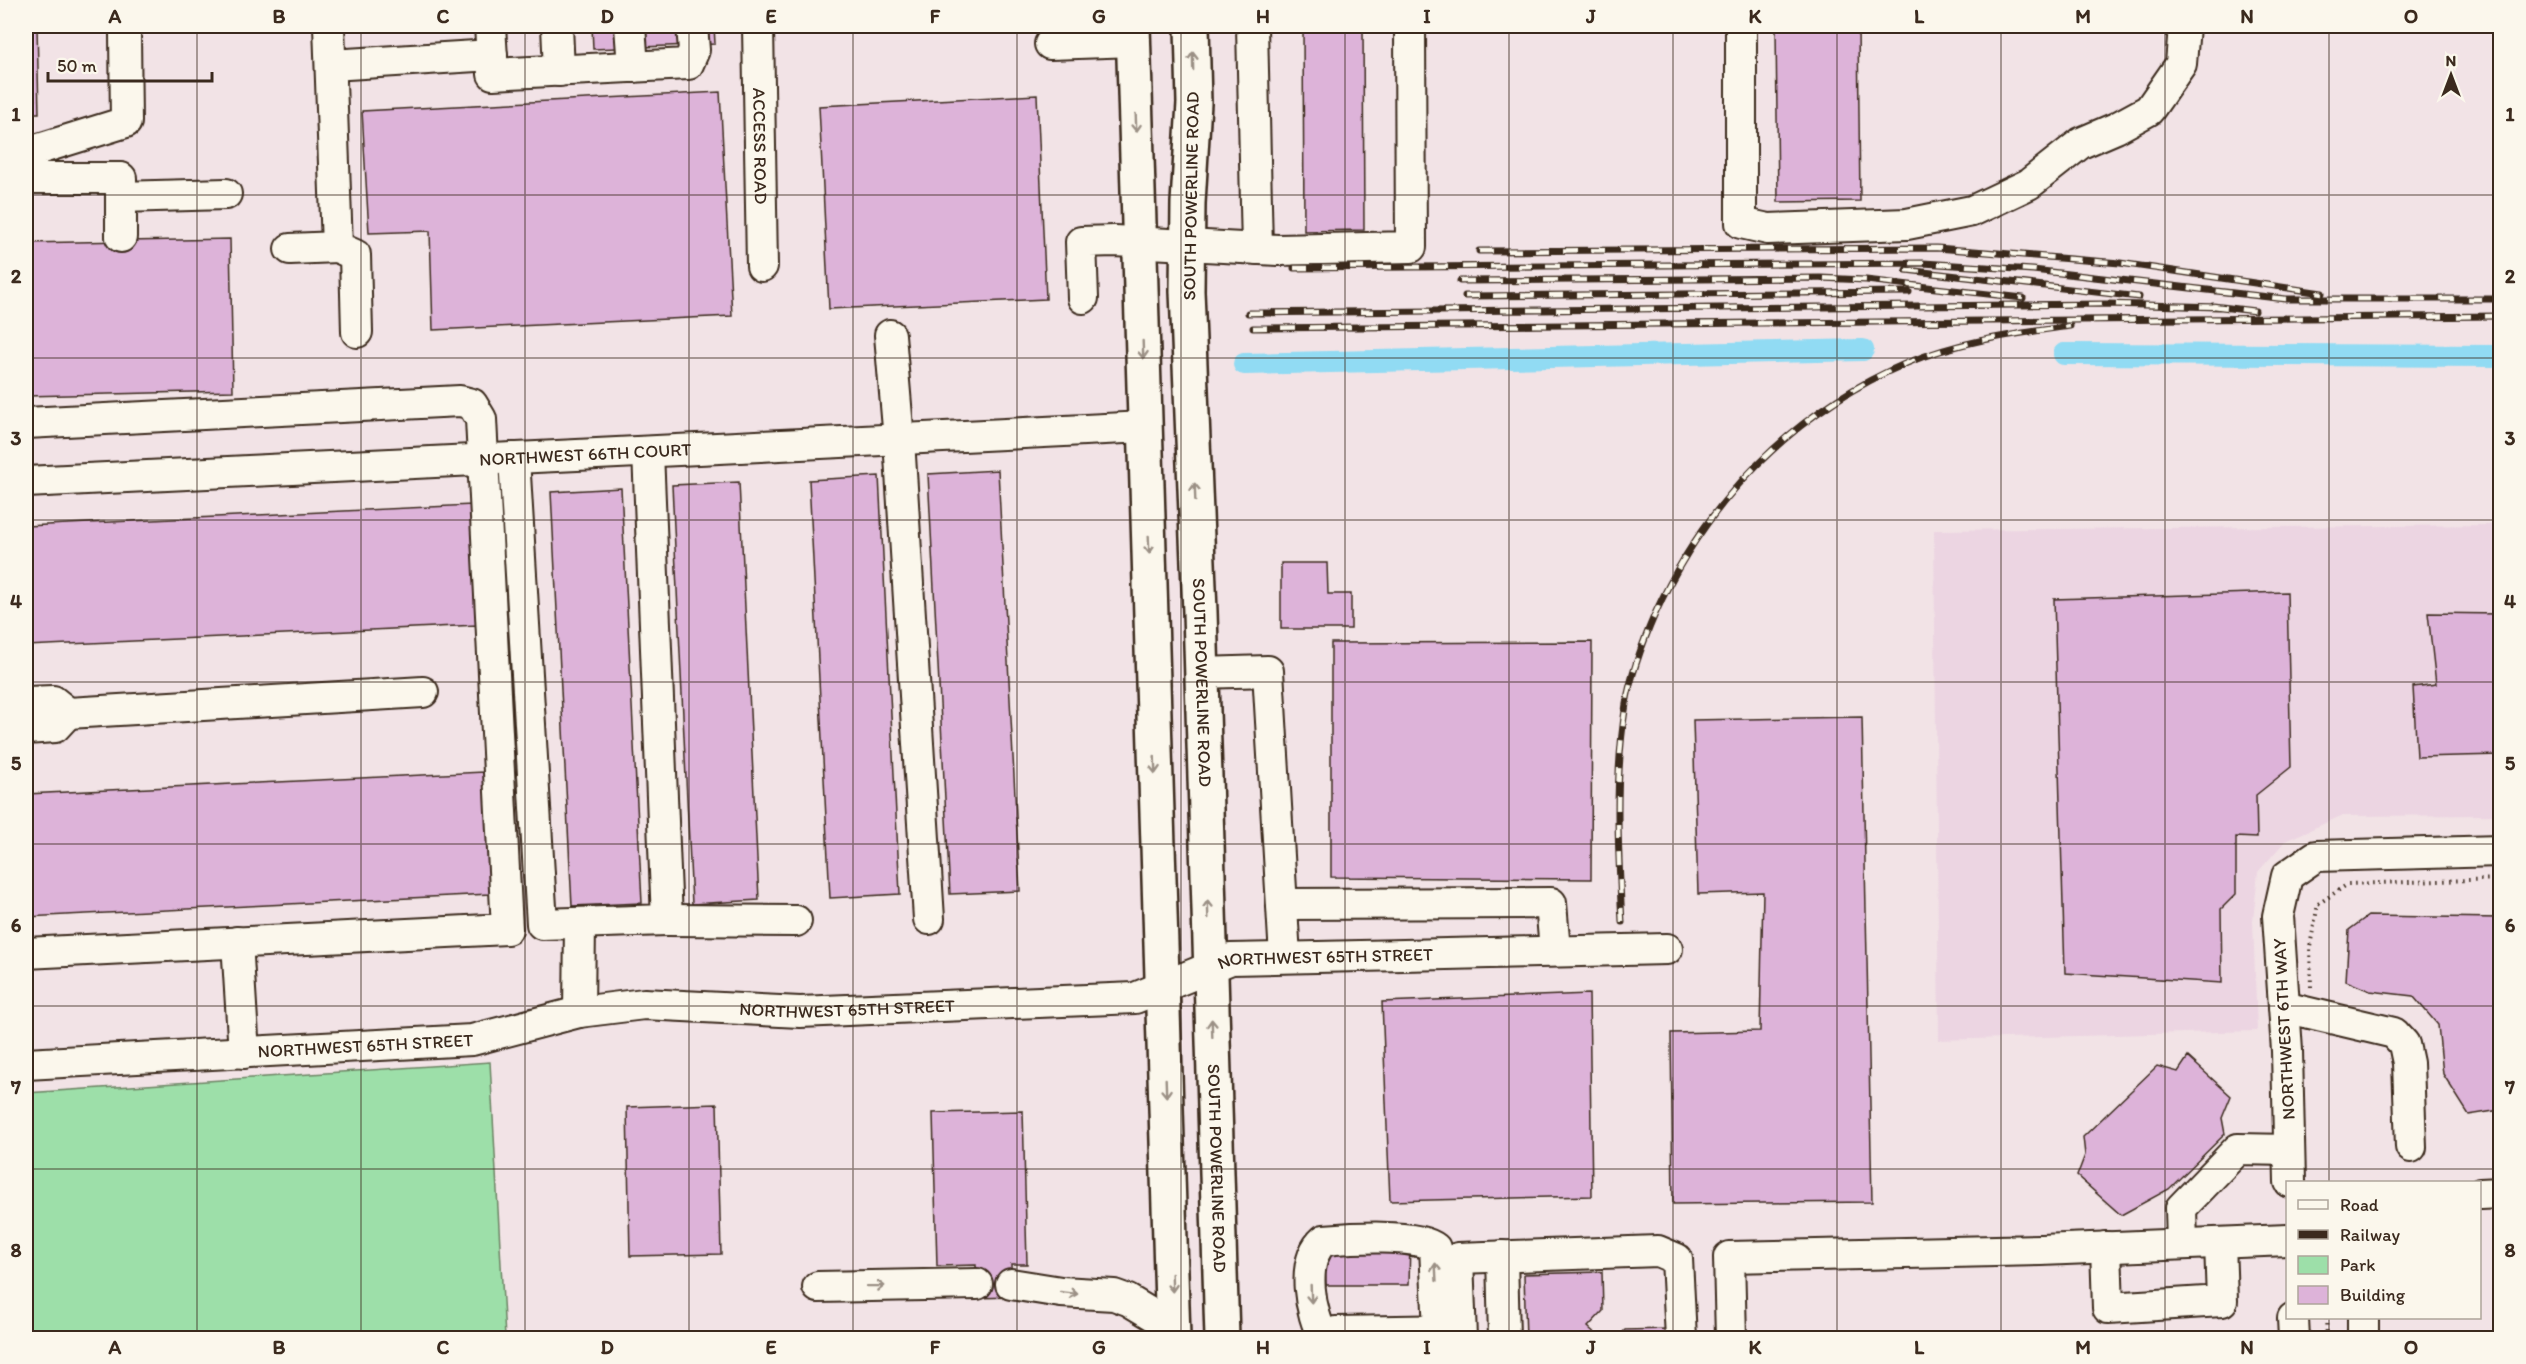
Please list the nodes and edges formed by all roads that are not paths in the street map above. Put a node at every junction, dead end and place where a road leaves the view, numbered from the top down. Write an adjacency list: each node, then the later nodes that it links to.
1 (329, 26): 16 (street)
2 (490, 26): 15 (street)
3 (557, 26): 18 (street)
4 (630, 26): 17 (street)
5 (692, 26): 17 (street)
6 (758, 26): 29 (street, ACCESS ROAD)
7 (1192, 26): 25 (main road, SOUTH POWERLINE ROAD, one-way to 7)
8 (1251, 26): 28 (street)
9 (1410, 26): 28 (street)
10 (1741, 26): 11 (street)
11 (2184, 26)
12 (1134, 33): 14 (street); 24 (main road, one-way to 24)
13 (125, 34): 19 (street)
14 (1050, 44)
15 (492, 55): 16 (street); 18 (street)
16 (331, 65): 26 (street)
17 (633, 67): 18 (street)
18 (559, 71)
19 (26, 153)
20 (26, 178): 22 (street)
21 (226, 194): 22 (street)
22 (122, 196): 23 (street)
23 (122, 237)
24 (1140, 242): 25 (street); 30 (street); 34 (main road, one-way to 34)
25 (1186, 245): 28 (street); 40 (main road, SOUTH POWERLINE ROAD, one-way to 25)
26 (337, 247): 27 (street); 31 (street)
27 (290, 249)
28 (1257, 249)
29 (762, 266)
30 (1083, 298)
31 (357, 332)
32 (890, 335): 35 (street)
33 (26, 423): 38 (street)
34 (1145, 427): 35 (street, NORTHWEST 66TH COURT); 57 (main road, one-way to 57)
35 (899, 440): 36 (street, NORTHWEST 66TH COURT); 47 (street)
36 (648, 452): 37 (street, NORTHWEST 66TH COURT); 48 (street)
37 (514, 458): 38 (street, NORTHWEST 66TH COURT); 50 (street)
38 (484, 460): 39 (street, NORTHWEST 66TH COURT); 51 (street)
39 (26, 482)
40 (1201, 673): 46 (street); 56 (main road, SOUTH POWERLINE ROAD, one-way to 40)
41 (423, 692): 43 (street)
42 (26, 702): 43 (street)
43 (68, 713): 44 (street)
44 (26, 729)
45 (2500, 851): 58 (street, NORTHWEST 6TH WAY)
46 (1282, 904): 53 (street); 55 (street)
47 (929, 919)
48 (667, 920): 49 (street); 50 (street)
49 (796, 921)
50 (580, 923): 59 (street)
51 (237, 942): 54 (street); 60 (street)
52 (1667, 949): 53 (street, NORTHWEST 65TH STREET)
53 (1555, 951): 55 (street, NORTHWEST 65TH STREET)
54 (26, 953)
55 (1285, 957): 56 (street, NORTHWEST 65TH STREET)
56 (1210, 967): 57 (street, NORTHWEST 65TH STREET); 79 (main road, SOUTH POWERLINE ROAD, one-way to 56)
57 (1162, 987): 59 (street, NORTHWEST 65TH STREET); 77 (main road, one-way to 77)
58 (2298, 1010): 62 (street); 63 (street, NORTHWEST 6TH WAY)
59 (579, 1012): 60 (street, NORTHWEST 65TH STREET)
60 (244, 1053): 61 (street, NORTHWEST 65TH STREET)
61 (26, 1064)
62 (2411, 1146)
63 (2289, 1150): 64 (street, NORTHWEST 6TH WAY); 69 (street)
64 (2290, 1181)
65 (2500, 1193): 66 (street)
66 (2481, 1194)
67 (2286, 1240): 68 (street)
68 (2220, 1243): 69 (street); 70 (street)
69 (2182, 1244): 70 (street)
70 (2106, 1247): 84 (street)
71 (1502, 1256): 78 (street); 82 (street); 83 (street)
72 (977, 1284): 74 (street, one-way to 72)
73 (1011, 1284): 77 (street, one-way to 77)
74 (818, 1287)
75 (2293, 1319): 85 (street)
76 (2363, 1319): 86 (street)
77 (1173, 1333)
78 (1454, 1333): 80 (street, one-way to 80); 81 (street)
79 (1222, 1338)
80 (1324, 1338)
81 (1336, 1338)
82 (1504, 1338)
83 (1681, 1338)
84 (1731, 1338)
85 (2294, 1338)
86 (2363, 1338)

